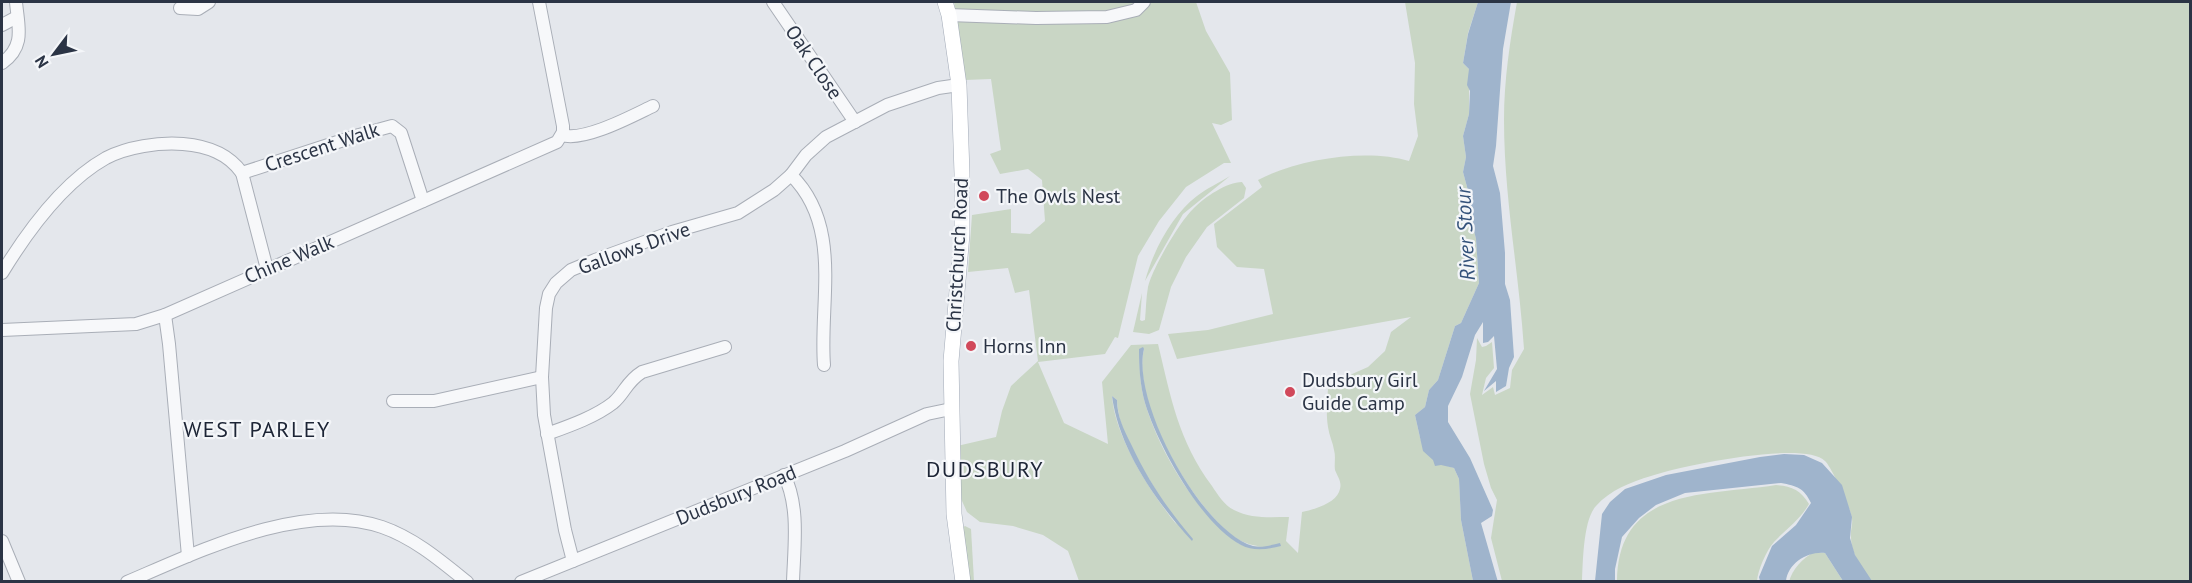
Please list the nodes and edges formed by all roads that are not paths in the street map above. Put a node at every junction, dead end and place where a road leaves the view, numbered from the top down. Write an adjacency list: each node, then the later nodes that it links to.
1 (16, 2): 8 (street)
2 (209, 2): 6 (street)
3 (539, 2): 14 (street)
4 (774, 2): 13 (street, Oak Close)
5 (1144, 2): 7 (street)
6 (180, 8)
7 (947, 8): 11 (main road, Christchurch Road)
8 (17, 17): 9 (street); 10 (street)
9 (2, 25)
10 (2, 63)
11 (959, 85): 13 (street, Gallows Drive); 26 (main road, Christchurch Road)
12 (653, 106): 14 (street, Chine Walk)
13 (855, 122): 16 (street, Gallows Drive)
14 (562, 135): 17 (street, Chine Walk)
15 (242, 173): 17 (street, Crescent Walk); 18 (street, Crescent Walk); 19 (street, Crescent Walk)
16 (791, 175): 23 (street); 24 (street, Gallows Drive)
17 (423, 201): 18 (street, Chine Walk)
18 (267, 269): 20 (street, Chine Walk)
19 (2, 273)
20 (165, 315): 21 (street, Chine Walk); 30 (street)
21 (2, 330)
22 (725, 347): 27 (street)
23 (824, 365)
24 (542, 377): 25 (street); 27 (street, Gallows Drive)
25 (393, 401)
26 (951, 409): 28 (street, Dudsbury Road); 37 (main road, Christchurch Road)
27 (547, 434): 31 (street, Gallows Drive)
28 (784, 476): 31 (street, Dudsbury Road); 36 (street)
29 (2, 540): 32 (street)
30 (188, 556): 33 (street); 34 (street)
31 (573, 561): 35 (street, Dudsbury Road)
32 (19, 582)
33 (127, 582)
34 (467, 582)
35 (521, 582)
36 (793, 582)
37 (963, 582)

